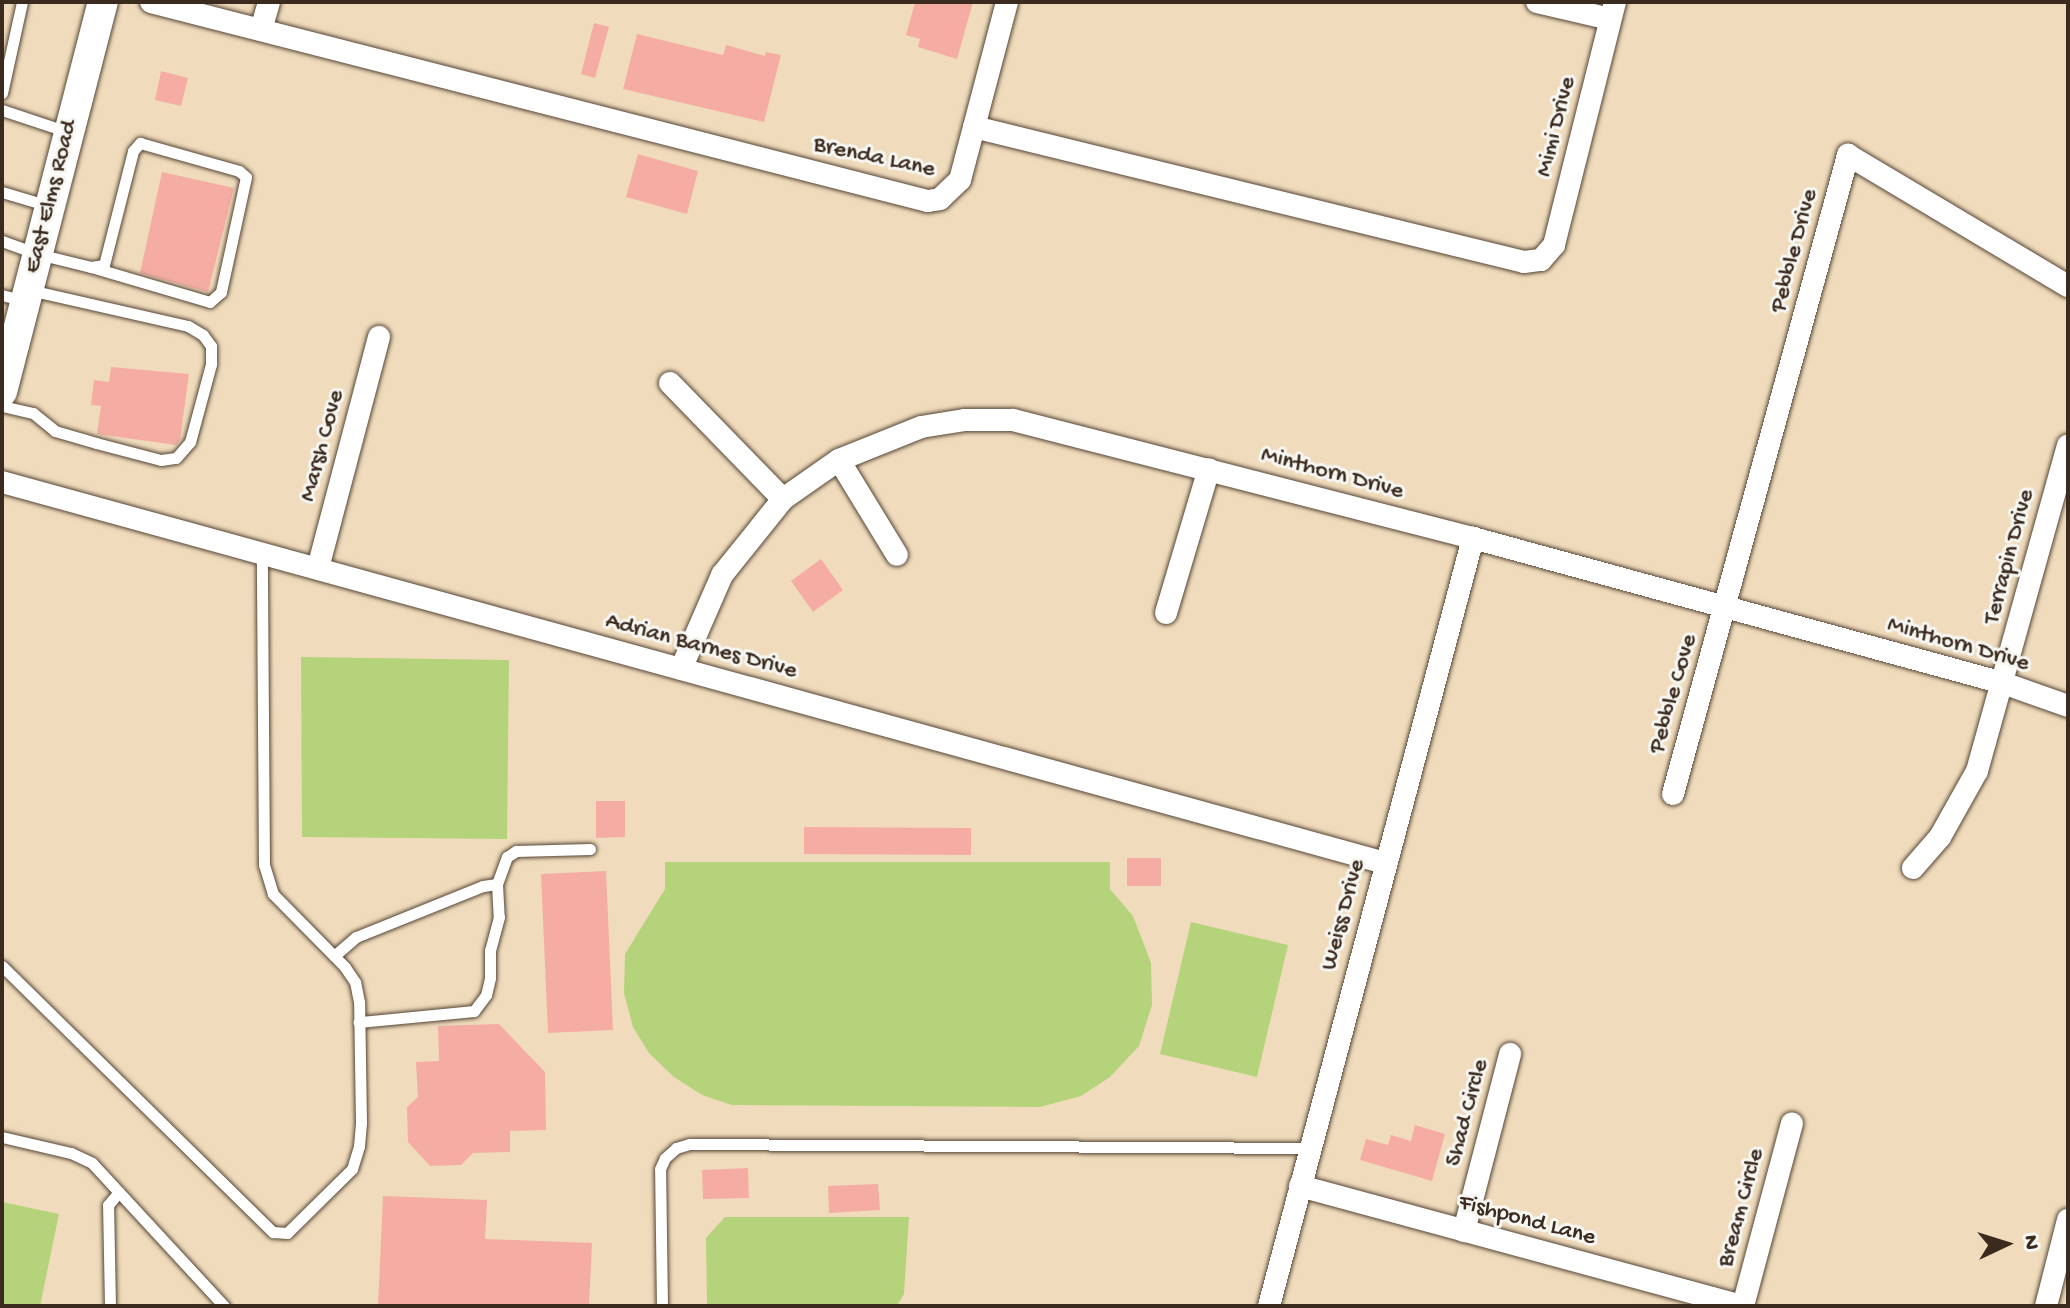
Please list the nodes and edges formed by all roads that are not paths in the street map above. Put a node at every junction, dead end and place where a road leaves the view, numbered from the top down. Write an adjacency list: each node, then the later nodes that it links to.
1 (22, 2): 9 (lane)
2 (103, 2): 12 (main road, East Elms Road)
3 (151, 2): 8 (street, Brenda Lane)
4 (269, 2): 8 (street)
5 (1007, 2): 11 (street, Brenda Lane)
6 (1537, 2): 7 (street)
7 (1612, 11): 11 (street, Mimi Drive)
8 (261, 30): 11 (street, Brenda Lane)
9 (2, 93)
10 (2, 110): 12 (lane)
11 (974, 127)
12 (69, 132): 14 (main road, East Elms Road)
13 (2, 192): 14 (lane)
14 (50, 206): 16 (main road, East Elms Road)
15 (2, 241): 16 (lane)
16 (38, 254): 17 (lane); 19 (main road, East Elms Road)
17 (91, 267): 17 (lane)
18 (2068, 286): 34 (street, Pebble Drive)
19 (19, 295): 20 (main road, East Elms Road); 24 (lane)
20 (10, 330): 23 (main road, East Elms Road)
21 (379, 337): 33 (street, Marsh Cove)
22 (670, 383): 29 (street)
23 (2, 392)
24 (2, 406)
25 (2068, 445): 37 (street, Terrapin Drive)
26 (839, 460): 27 (street, Minthorn Drive); 29 (street, Minthorn Drive); 32 (street)
27 (1209, 469): 30 (street, Minthorn Drive); 35 (street)
28 (2, 482): 31 (street, Adrian Barnes Drive)
29 (783, 499): 36 (street, Minthorn Drive)
30 (1473, 538): 34 (street, Minthorn Drive); 41 (street, Weiss Drive)
31 (262, 553): 33 (street, Adrian Barnes Drive); 44 (lane)
32 (897, 555)
33 (318, 568): 36 (street, Adrian Barnes Drive)
34 (1725, 608): 37 (street, Minthorn Drive); 39 (street, Pebble Cove)
35 (1166, 613)
36 (681, 669): 41 (street, Adrian Barnes Drive)
37 (2003, 683): 38 (street, Minthorn Drive); 42 (street, Terrapin Drive)
38 (2068, 706)
39 (1673, 794)
40 (590, 849): 43 (lane)
41 (1385, 863): 50 (street, Weiss Drive)
42 (1913, 868)
43 (497, 884): 44 (lane); 46 (lane)
44 (334, 956): 46 (lane)
45 (2, 966): 46 (lane)
46 (359, 1022)
47 (1510, 1054): 54 (street, Shad Circle)
48 (1792, 1123): 59 (street, Bream Circle)
49 (2, 1137): 52 (lane)
50 (1310, 1148): 51 (street, Weiss Drive); 57 (lane)
51 (1300, 1186): 54 (street, Fishpond Lane); 58 (street, Weiss Drive)
52 (119, 1192): 55 (lane); 56 (lane)
53 (2068, 1220): 60 (street)
54 (1464, 1231): 59 (street, Fishpond Lane)
55 (110, 1306)
56 (224, 1306)
57 (662, 1306)
58 (1269, 1306)
59 (1742, 1306)
60 (2046, 1306)

